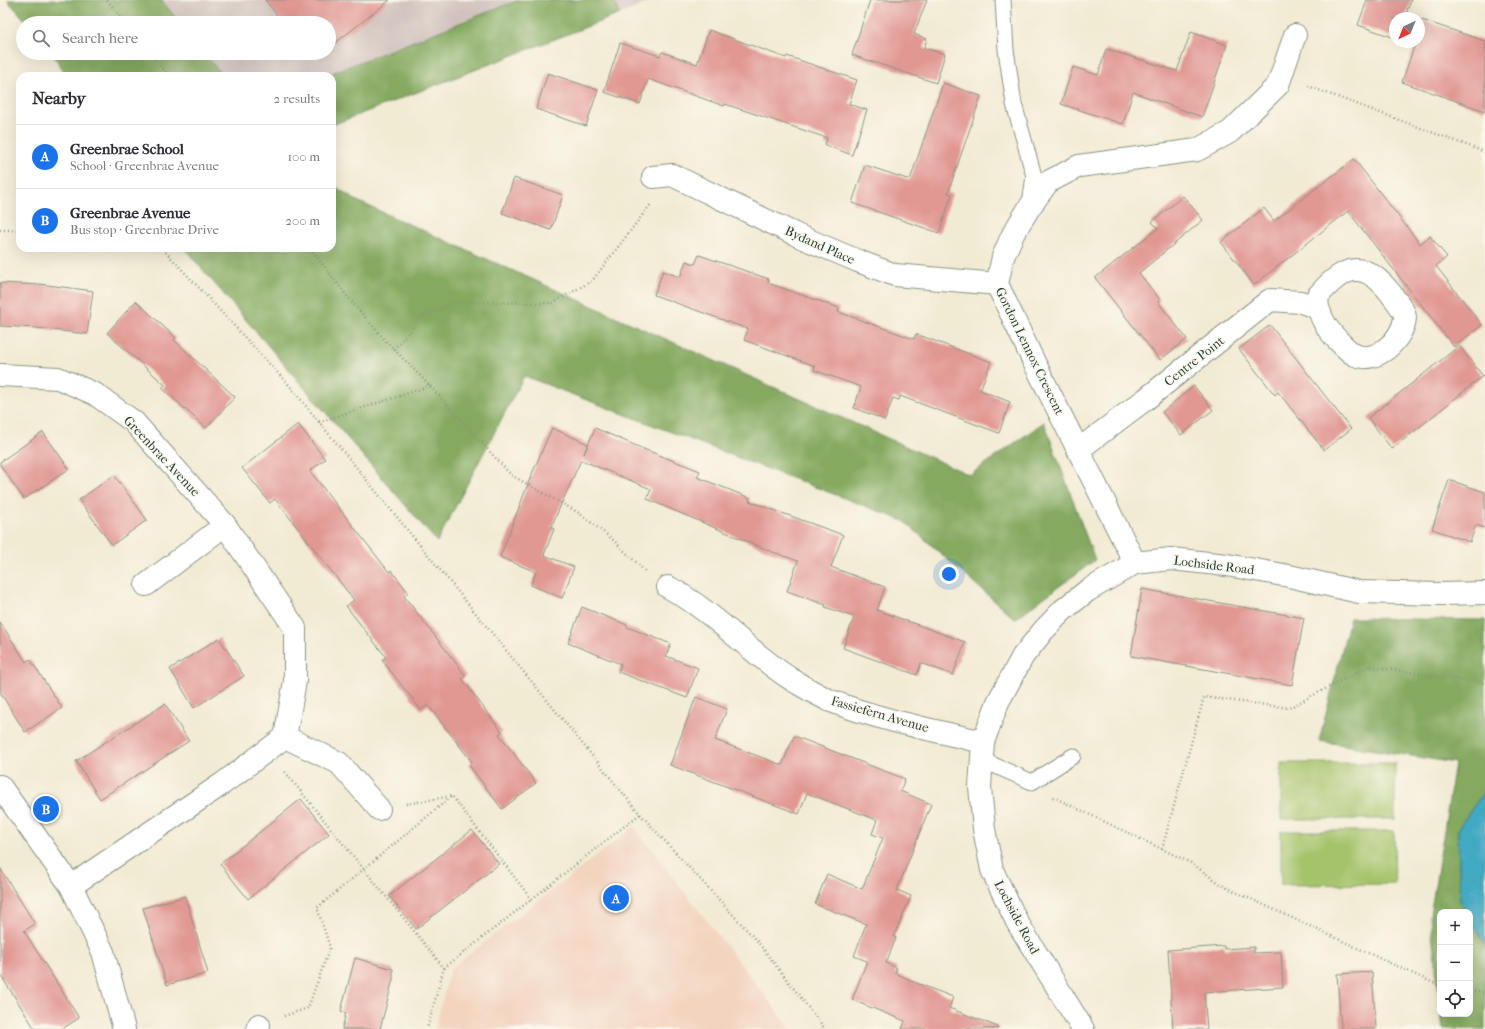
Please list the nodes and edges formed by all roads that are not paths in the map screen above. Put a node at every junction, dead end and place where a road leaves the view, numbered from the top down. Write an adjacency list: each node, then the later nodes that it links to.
1 (1003, 0): 4 (lane)
2 (1295, 35): 4 (street, Gordon Lennox Crescent)
3 (653, 177): 5 (street, Bydand Place)
4 (1029, 208): 5 (street, Gordon Lennox Crescent)
5 (997, 284): 8 (street, Gordon Lennox Crescent)
6 (1318, 308): 8 (street, Centre Point)
7 (0, 375): 9 (street, Greenbrae Avenue)
8 (1078, 450): 10 (street, Gordon Lennox Crescent)
9 (225, 525): 11 (street); 14 (street, Greenbrae Avenue)
10 (1135, 563): 13 (street, Lochside Road); 15 (street, Lochside Road)
11 (146, 585)
12 (668, 587): 15 (street, Fassiefern Avenue)
13 (1485, 594)
14 (285, 737): 18 (street); 19 (street)
15 (983, 751): 16 (lane); 21 (street, Lochside Road)
16 (1073, 756)
17 (0, 786): 19 (street)
18 (379, 809)
19 (71, 886): 20 (street)
20 (124, 1029)
21 (1083, 1029)

